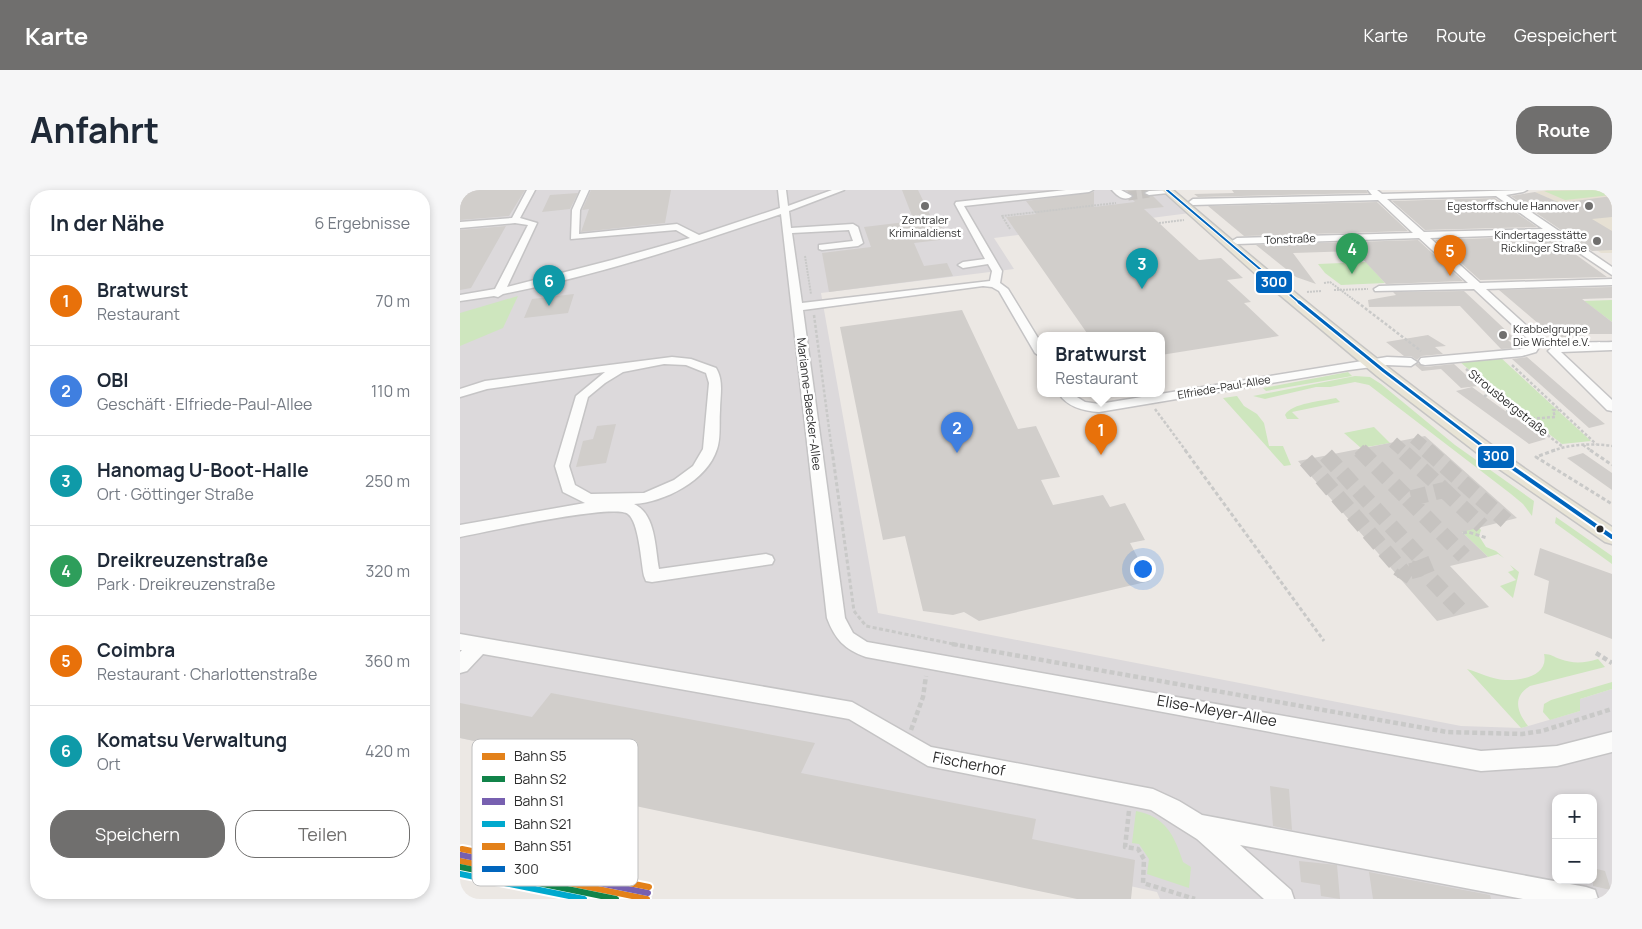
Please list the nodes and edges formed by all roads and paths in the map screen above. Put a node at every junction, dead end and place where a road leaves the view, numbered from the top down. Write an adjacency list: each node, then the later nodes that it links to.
1 (530, 190): 17 (street)
2 (585, 190): 25 (street)
3 (782, 190): 16 (street, Marianne-Baecker-Allee)
4 (840, 190): 16 (street)
5 (997, 190): 14 (street)
6 (1088, 190): 14 (street)
7 (1171, 190): 11 (street); 15 (main road); 59 (main road)
8 (1372, 190): 13 (street)
9 (1523, 190): 10 (street)
10 (1495, 192): 13 (street); 23 (street)
11 (1149, 193)
12 (1123, 194): 21 (path)
13 (1380, 197): 15 (street); 24 (street)
14 (1004, 199): 28 (street)
15 (1193, 202): 26 (main road)
16 (784, 211): 22 (street, Marianne-Baecker-Allee); 25 (street)
17 (515, 220): 20 (street); 41 (street)
18 (1184, 220): 19 (path)
19 (1159, 223)
20 (460, 225)
21 (1010, 229)
22 (794, 231): 27 (street); 45 (path); 46 (street, Marianne-Baecker-Allee)
23 (1552, 231): 24 (street, Tonstraße); 30 (street)
24 (1420, 235): 26 (street, Tonstraße); 34 (street)
25 (699, 238): 41 (street)
26 (1237, 241): 56 (main road)
27 (822, 247)
28 (991, 261): 29 (street); 33 (street)
29 (963, 265)
30 (1612, 272)
31 (1612, 282): 35 (street)
32 (1324, 283): 39 (path)
33 (994, 284): 45 (street); 51 (street)
34 (1476, 286): 35 (street); 36 (street); 53 (street, Strousbergstraße)
35 (1496, 286)
36 (1379, 289): 39 (path)
37 (1321, 290): 40 (path)
38 (1334, 290): 39 (path)
39 (1341, 290): 43 (path)
40 (1310, 292)
41 (498, 294): 42 (street)
42 (460, 298)
43 (1354, 300): 44 (path); 48 (path)
44 (1347, 301)
45 (813, 305): 46 (street); 96 (path)
46 (797, 307): 88 (street, Marianne-Baecker-Allee)
47 (1366, 315): 48 (path)
48 (1372, 315): 49 (path)
49 (1396, 332): 50 (path); 54 (path)
50 (1389, 333)
51 (1037, 346)
52 (1612, 346): 66 (street)
53 (1500, 354): 55 (street, Strousbergstraße); 69 (path)
54 (1426, 356): 55 (street, Strousbergstraße)
55 (1454, 358): 60 (path, Strousbergstraße)
56 (1387, 362): 57 (street); 59 (street, Elfriede-Paul-Allee); 82 (main road)
57 (1411, 362)
58 (644, 363): 58 (street); 62 (street)
59 (1370, 363): 65 (street, Elfriede-Paul-Allee); 85 (main road)
60 (1473, 375): 61 (path); 63 (path, Strousbergstraße)
61 (1466, 376)
62 (460, 393)
63 (1494, 394): 64 (path); 68 (path, Strousbergstraße)
64 (1484, 396)
65 (1068, 397)
66 (1612, 407)
67 (1155, 408): 89 (path)
68 (1514, 409): 70 (path); 71 (path, Strousbergstraße)
69 (1560, 410): 71 (path); 74 (path)
70 (1506, 411)
71 (1527, 419): 72 (path, Strousbergstraße)
72 (1537, 427): 73 (path); 77 (path, Strousbergstraße)
73 (1530, 428)
74 (1596, 444): 75 (path); 76 (path)
75 (1582, 445): 77 (path); 80 (path)
76 (1612, 446)
77 (1563, 447): 78 (path)
78 (1543, 462): 79 (path); 81 (path)
79 (1539, 463)
80 (1612, 465)
81 (1612, 504)
82 (1612, 521)
83 (460, 532): 87 (street)
84 (1463, 533): 86 (path)
85 (1612, 537)
86 (1487, 538)
87 (766, 560)
88 (836, 618): 93 (street, Elise-Meyer-Allee)
89 (1324, 641)
90 (460, 642): 91 (street, Fischerhof)
91 (479, 645): 95 (street); 98 (street, Fischerhof)
92 (1596, 653): 94 (path)
93 (928, 660): 97 (street, Elise-Meyer-Allee); 98 (path)
94 (1612, 664)
95 (460, 665)
96 (1612, 709)
97 (1612, 742)
98 (906, 744): 99 (street, Fischerhof)
99 (1130, 795): 100 (street, Fischerhof); 101 (path)
100 (1201, 826): 102 (street, Fischerhof); 103 (street)
101 (1195, 899)
102 (1282, 899)
103 (1586, 899)

